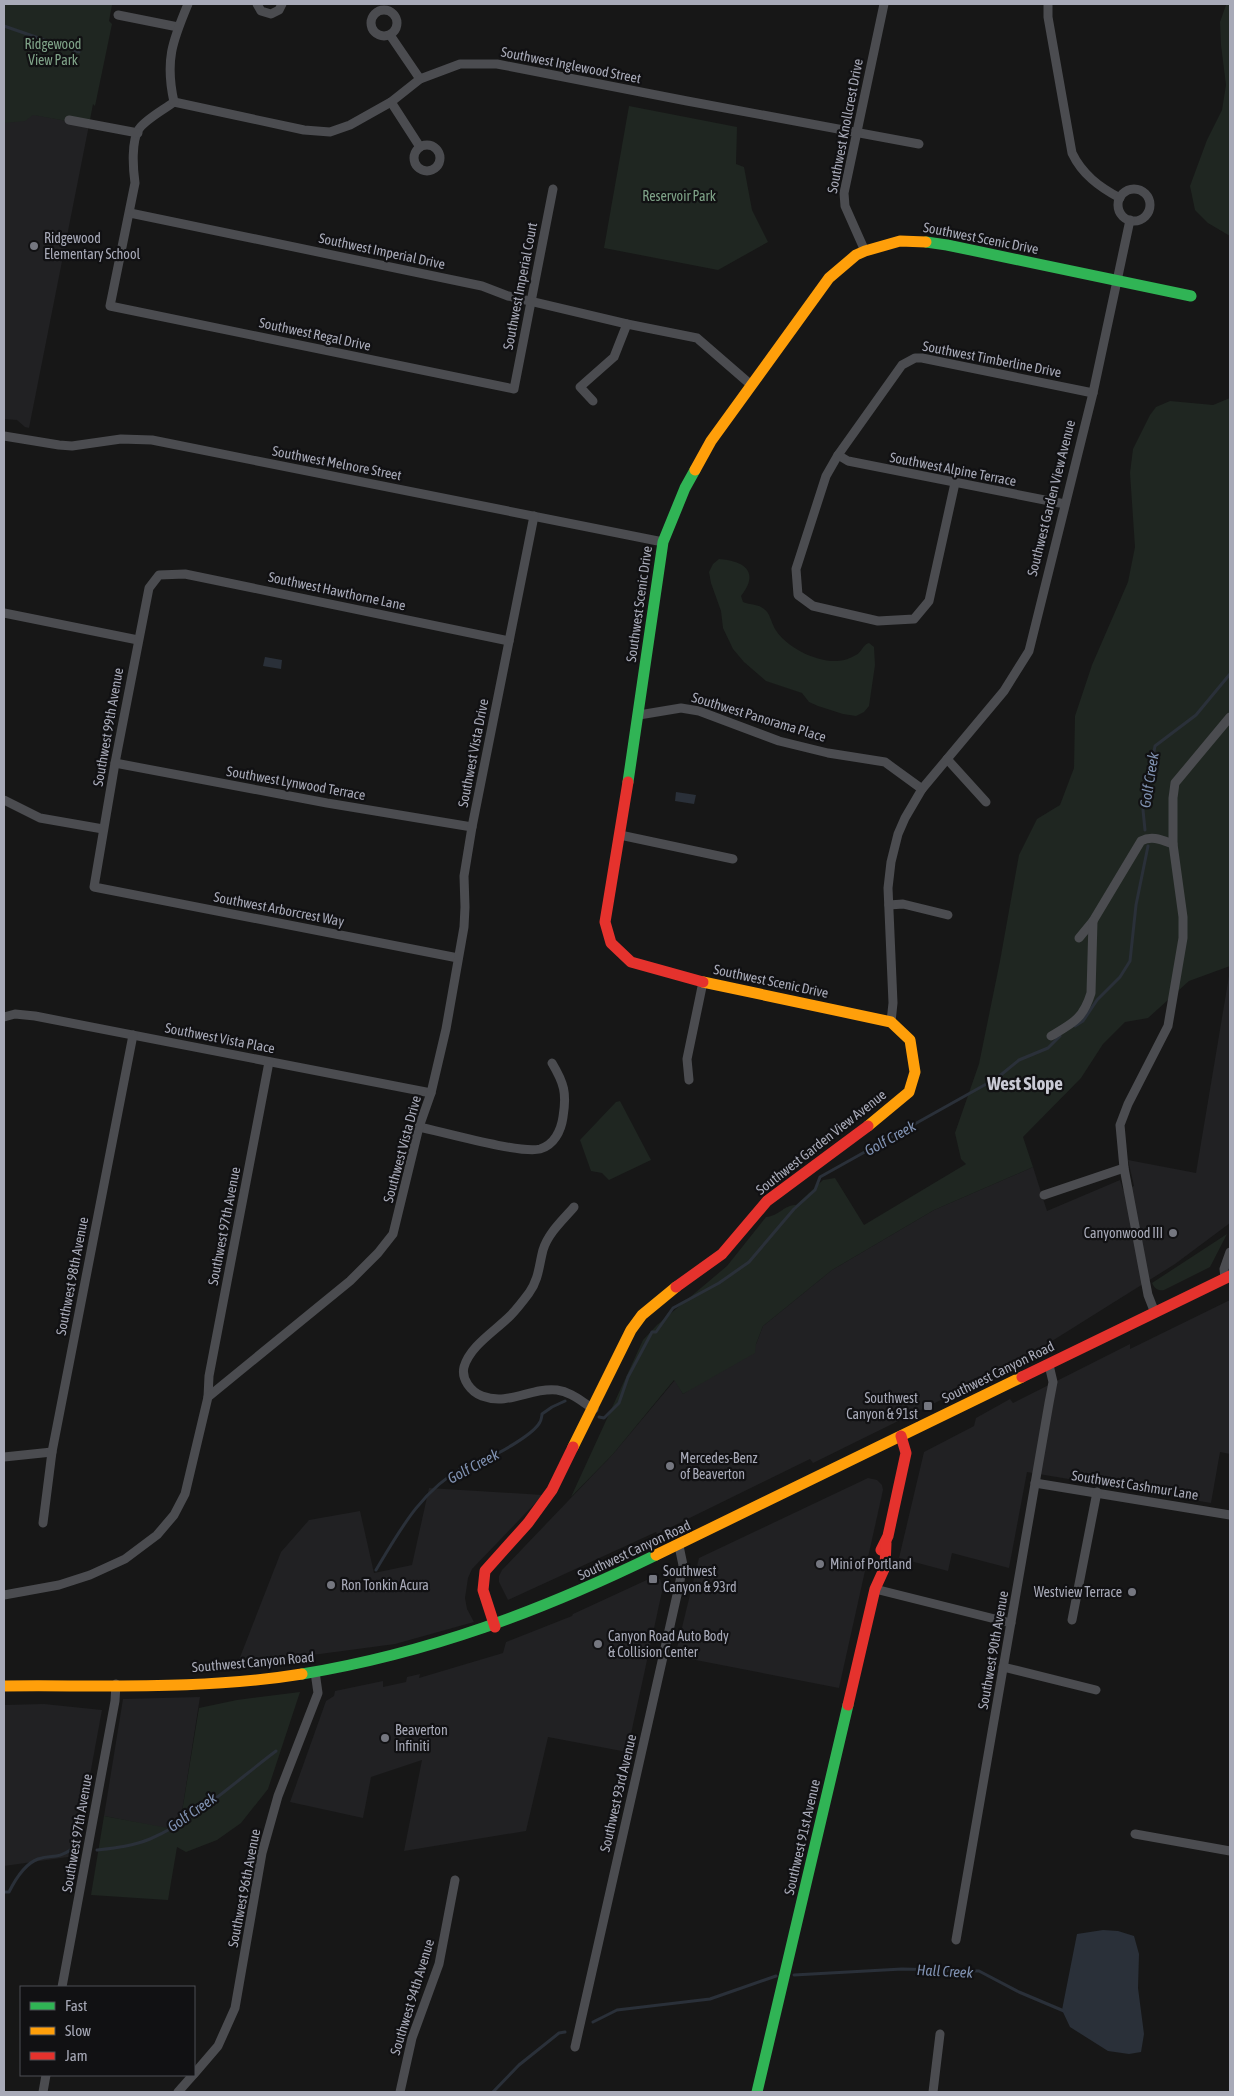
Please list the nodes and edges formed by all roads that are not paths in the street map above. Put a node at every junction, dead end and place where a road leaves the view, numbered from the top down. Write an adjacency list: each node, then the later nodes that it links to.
1 (188, 4): 7 (street)
2 (257, 4): 3 (street)
3 (282, 4)
4 (884, 4): 13 (street, Southwest Knollcrest Drive)
5 (1048, 4): 18 (street)
6 (118, 15): 7 (street)
7 (178, 27): 10 (street)
8 (390, 35): 9 (street)
9 (420, 79): 11 (street, Southwest Inglewood Street); 13 (street, Southwest Inglewood Street)
10 (174, 102): 11 (street, Southwest Inglewood Street); 14 (street)
11 (391, 102): 16 (street)
12 (69, 120): 14 (street)
13 (856, 132): 15 (street, Southwest Inglewood Street); 21 (street, Southwest Knollcrest Drive)
14 (138, 133): 19 (street)
15 (919, 144)
16 (420, 147)
17 (553, 188): 24 (street, Southwest Imperial Court)
18 (1120, 198): 20 (street); 20 (street)
19 (130, 212): 24 (street, Southwest Imperial Drive); 27 (street, Southwest Regal Drive)
20 (1130, 220): 22 (street, Southwest Garden View Avenue)
21 (865, 251): 22 (street, Southwest Scenic Drive); 26 (street, Southwest Scenic Drive)
22 (1118, 281): 23 (street, Southwest Scenic Drive); 28 (street, Southwest Garden View Avenue)
23 (1191, 296)
24 (532, 302): 25 (street, Southwest Imperial Drive); 27 (street, Southwest Imperial Court)
25 (627, 324): 26 (street, Southwest Imperial Drive); 29 (street)
26 (750, 384): 35 (street, Southwest Scenic Drive)
27 (514, 389)
28 (1093, 393): 31 (street, Southwest Timberline Drive); 33 (street, Southwest Garden View Avenue)
29 (593, 401)
30 (4, 436): 34 (street, Southwest Melnore Street)
31 (838, 455): 32 (street, Southwest Alpine Terrace); 32 (street, Southwest Timberline Drive)
32 (955, 483): 33 (street, Southwest Alpine Terrace)
33 (1064, 504): 42 (street, Southwest Garden View Avenue)
34 (534, 516): 35 (street, Southwest Melnore Street); 39 (street, Southwest Vista Drive)
35 (663, 542): 40 (street, Southwest Scenic Drive)
36 (159, 575): 38 (street, Southwest 99th Avenue); 39 (street, Southwest Hawthorne Lane)
37 (4, 613): 38 (street)
38 (138, 640): 43 (street, Southwest 99th Avenue)
39 (509, 641): 47 (street, Southwest Vista Drive)
40 (639, 715): 44 (street, Southwest Panorama Place); 49 (street, Southwest Scenic Drive)
41 (1230, 717): 50 (street)
42 (948, 759): 44 (street, Southwest Garden View Avenue); 46 (street)
43 (115, 763): 47 (street, Southwest Lynwood Terrace); 48 (street, Southwest 99th Avenue)
44 (922, 789): 53 (street, Southwest Garden View Avenue)
45 (4, 800): 48 (street)
46 (986, 802)
47 (472, 828): 57 (street, Southwest Vista Drive)
48 (103, 830): 52 (street, Southwest 99th Avenue)
49 (620, 835): 51 (street); 58 (street, Southwest Scenic Drive)
50 (1173, 844): 55 (street); 68 (street)
51 (733, 860)
52 (94, 887): 57 (street, Southwest Arborcrest Way)
53 (889, 905): 54 (street); 60 (street, Southwest Garden View Avenue)
54 (948, 915)
55 (1093, 921): 56 (street); 62 (street)
56 (1079, 938)
57 (458, 958): 66 (street, Southwest Vista Drive)
58 (703, 982): 60 (street, Southwest Scenic Drive); 65 (street)
59 (4, 1017): 61 (street, Southwest Vista Place)
60 (891, 1022): 76 (street, Southwest Garden View Avenue)
61 (133, 1035): 63 (street, Southwest Vista Place); 78 (street, Southwest 98th Avenue)
62 (1051, 1036)
63 (269, 1062): 66 (street, Southwest Vista Place); 75 (street, Southwest 97th Avenue)
64 (552, 1063): 67 (street)
65 (689, 1080)
66 (431, 1092): 67 (street, Southwest Vista Drive)
67 (419, 1127): 75 (street, Southwest Vista Drive)
68 (1124, 1168): 69 (street); 73 (street)
69 (1044, 1195)
70 (574, 1207): 76 (street)
71 (1230, 1252): 72 (street)
72 (1228, 1277): 73 (street, Southwest Canyon Road)
73 (1154, 1313): 74 (street, Southwest Canyon Road)
74 (1049, 1365): 77 (street, Southwest Canyon Road); 80 (street, Southwest 90th Avenue)
75 (208, 1396): 86 (street)
76 (594, 1409): 89 (street, Southwest Garden View Avenue)
77 (901, 1436): 84 (street, Southwest Canyon Road); 85 (street, Southwest 91st Avenue)
78 (52, 1452): 79 (street); 83 (street, Southwest 98th Avenue)
79 (4, 1457)
80 (1035, 1483): 81 (street, Southwest Cashmur Lane); 88 (street, Southwest 90th Avenue)
81 (1097, 1492): 82 (street, Southwest Cashmur Lane); 87 (street)
82 (1230, 1515)
83 (43, 1523)
84 (679, 1546): 89 (street, Southwest Canyon Road); 101 (street, Southwest 93rd Avenue)
85 (875, 1589): 88 (street); 108 (street, Southwest 91st Avenue)
86 (4, 1595)
87 (1072, 1620)
88 (1011, 1623): 90 (street, Southwest 90th Avenue)
89 (495, 1627): 91 (street, Southwest Canyon Road)
90 (1003, 1667): 94 (street); 98 (street, Southwest 90th Avenue)
91 (315, 1672): 92 (street, Southwest Canyon Road); 102 (street, Southwest 96th Avenue)
92 (116, 1684): 93 (street, Southwest Canyon Road); 99 (street, Southwest 97th Avenue)
93 (4, 1686)
94 (1096, 1690)
95 (1135, 1834): 96 (street)
96 (1230, 1852)
97 (455, 1880): 107 (street, Southwest 94th Avenue)
98 (956, 1940)
99 (62, 1986)
100 (940, 2034): 109 (street)
101 (575, 2046)
102 (195, 2072)
103 (46, 2076): 105 (street)
104 (191, 2076): 106 (street, Southwest 96th Avenue)
105 (43, 2092)
106 (178, 2092)
107 (400, 2092)
108 (757, 2092)
109 (933, 2092)

